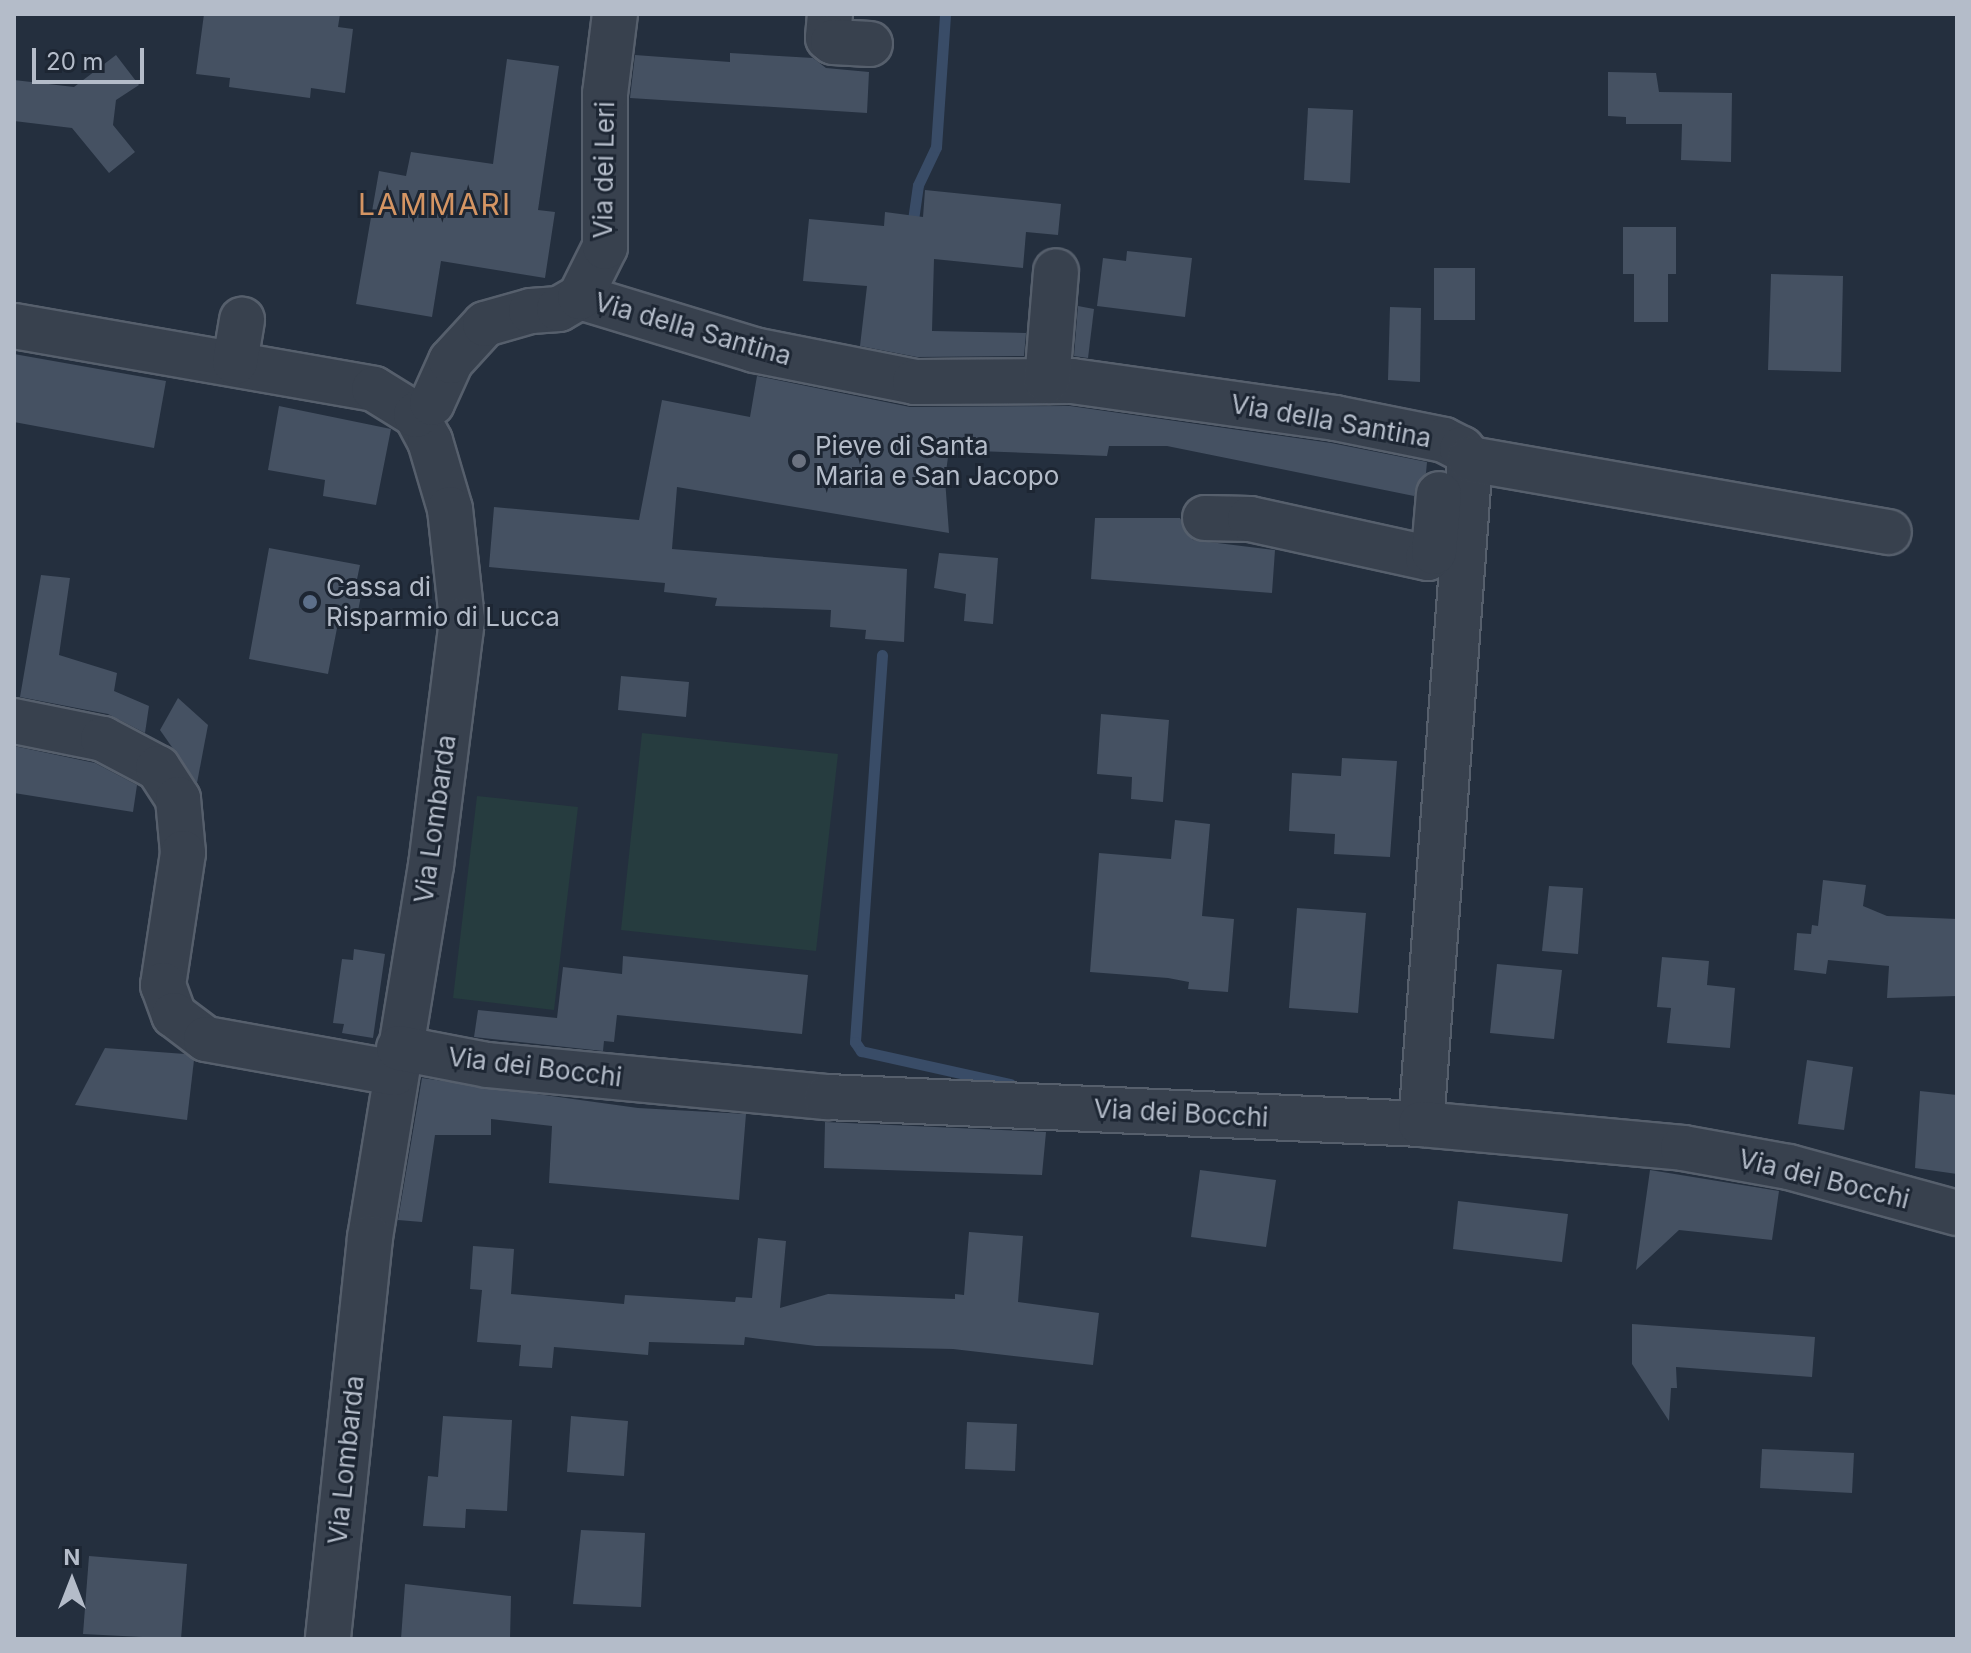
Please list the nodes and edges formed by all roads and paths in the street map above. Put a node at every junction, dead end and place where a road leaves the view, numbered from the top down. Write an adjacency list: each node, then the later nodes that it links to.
1 (615, 14): 5 (street, Via dei Leri)
2 (830, 14): 3 (street)
3 (870, 44)
4 (1056, 271): 7 (street)
5 (580, 297): 7 (street, Via della Santina); 8 (street)
6 (14, 326): 8 (street)
7 (1047, 381): 9 (street, Via della Santina)
8 (433, 408): 13 (street, Via Lombarda)
9 (1457, 450): 10 (street); 11 (street, Via della Santina); 14 (street)
10 (1205, 518)
11 (1889, 532)
12 (14, 721): 13 (street, Via dei Bocchi)
13 (397, 1060): 14 (street, Via dei Bocchi); 16 (street, Via Lombarda)
14 (1421, 1124): 15 (street, Via dei Bocchi)
15 (1957, 1213)
16 (328, 1639)

